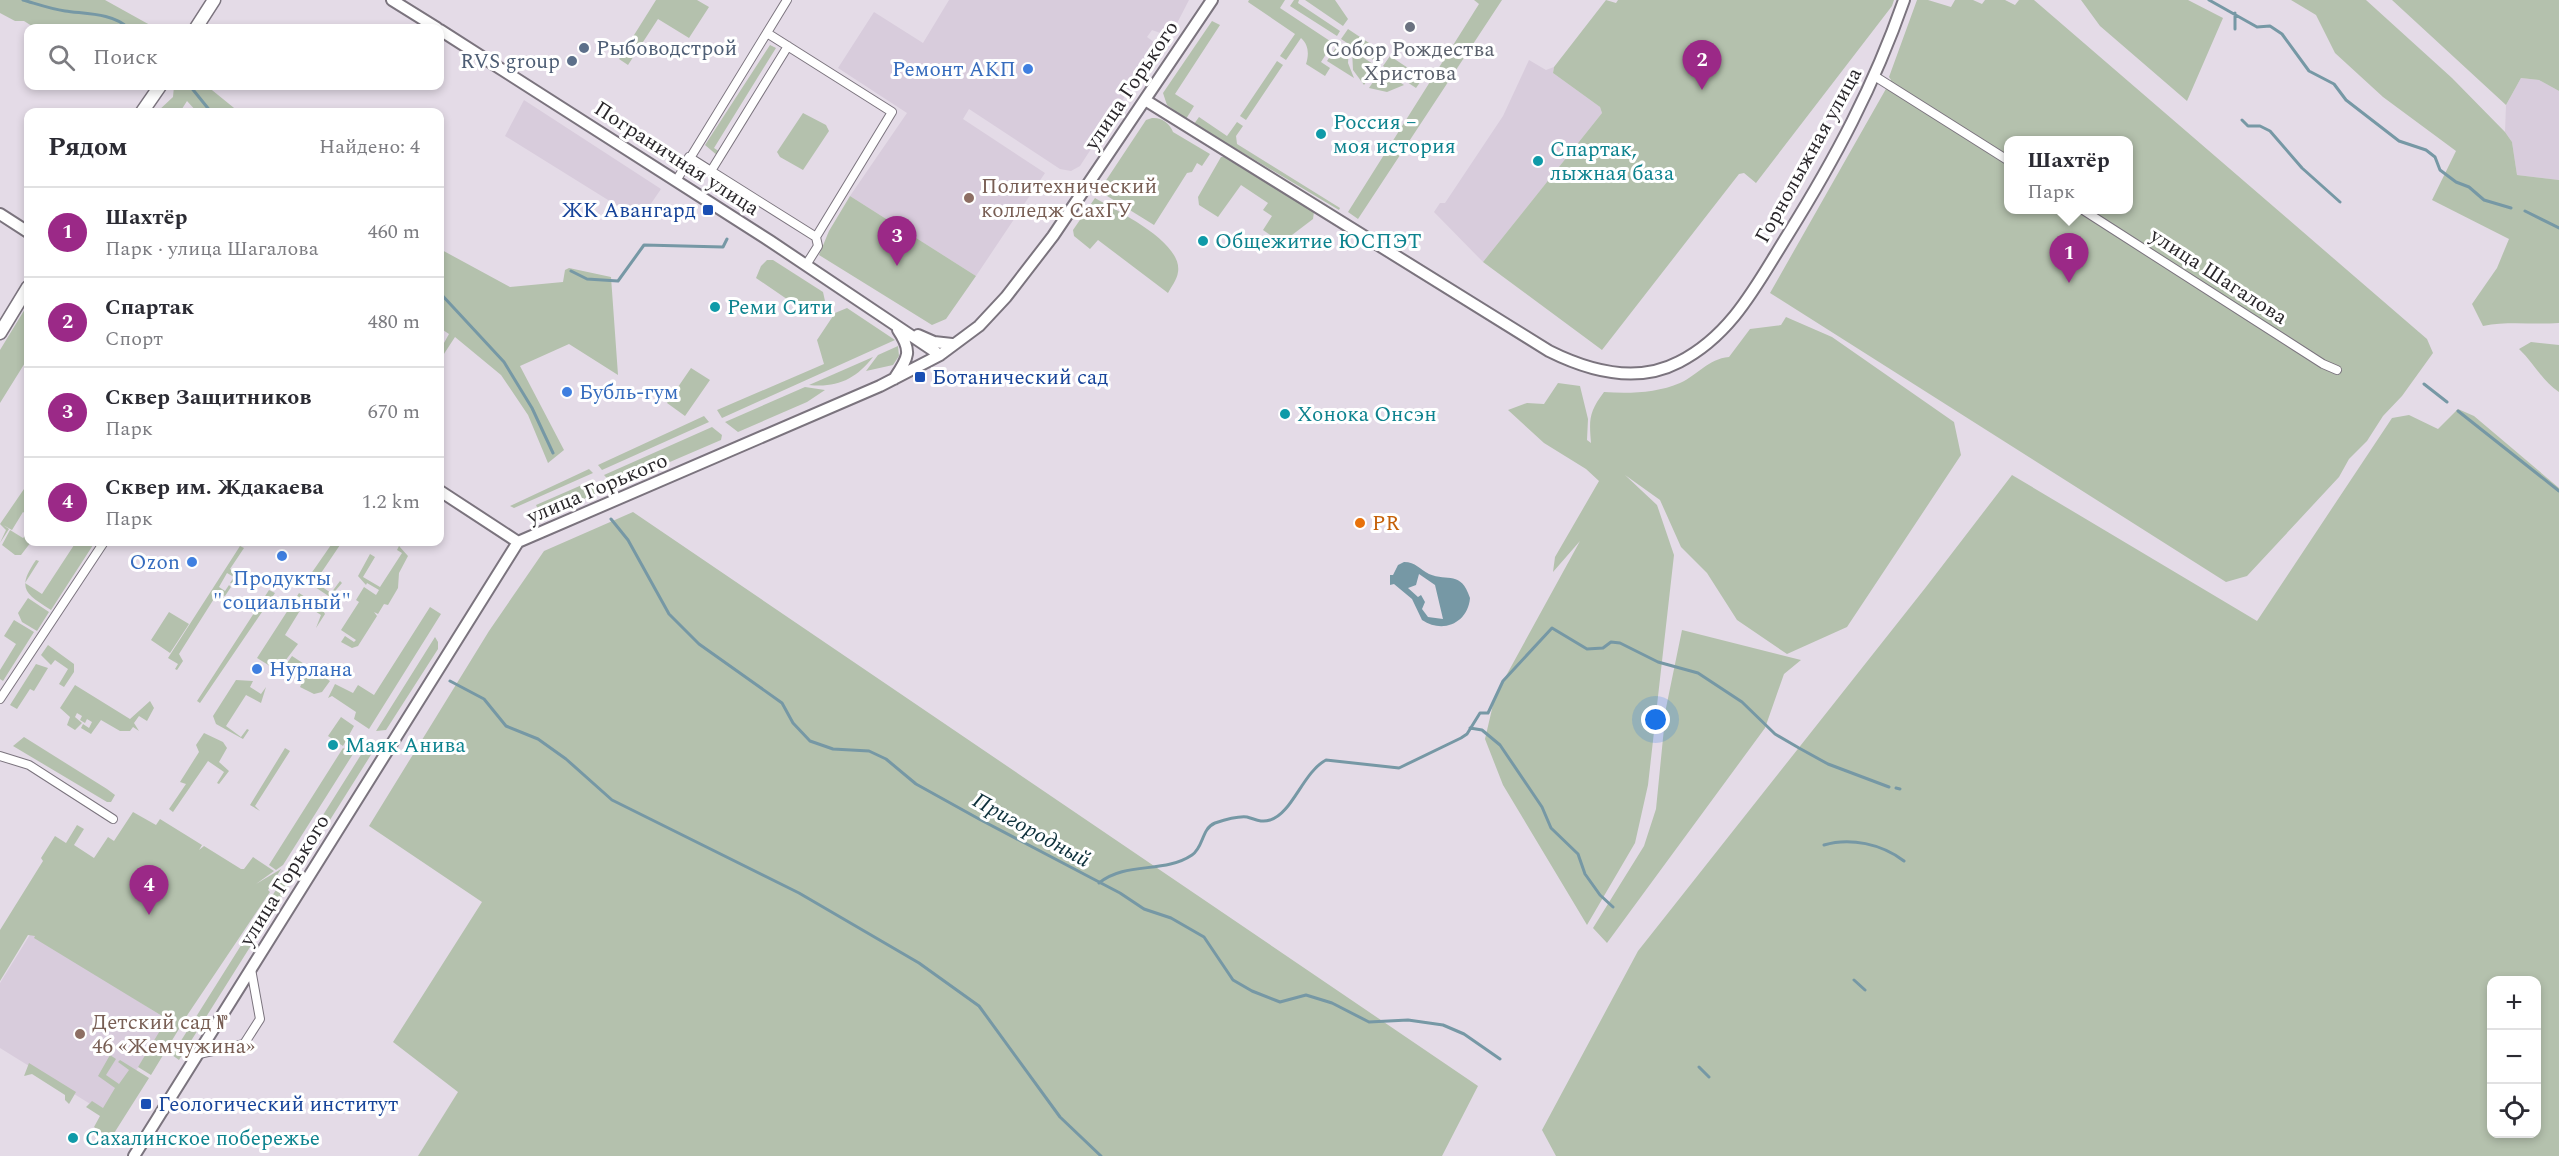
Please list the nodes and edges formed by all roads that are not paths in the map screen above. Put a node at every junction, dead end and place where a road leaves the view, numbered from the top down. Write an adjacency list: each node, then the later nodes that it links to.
1 (214, 0): 6 (main road)
2 (393, 0): 7 (street, Пограничная улица)
3 (787, 0): 9 (street)
4 (1212, 0): 13 (street, улица Горького)
5 (1904, 0): 11 (street, Горнолыжная улица)
6 (199, 24)
7 (430, 24)
8 (444, 33): 18 (street, Пограничная улица)
9 (767, 33): 10 (street); 15 (street)
10 (788, 46): 17 (street); 22 (street)
11 (1876, 77): 13 (street, Горнолыжная улица); 16 (street)
12 (157, 90): 14 (main road)
13 (1145, 100): 27 (street, улица Горького)
14 (145, 108)
15 (689, 157): 17 (street); 18 (street)
16 (2004, 158)
17 (711, 171): 22 (street)
18 (676, 181): 23 (street, Пограничная улица)
19 (0, 214): 21 (street)
20 (2089, 214): 29 (street, улица Шагалова)
21 (24, 229)
22 (816, 237): 23 (street)
23 (806, 265): 25 (street, Пограничная улица)
24 (24, 294): 26 (main road)
25 (893, 322): 27 (street, Пограничная улица); 28 (street, Пограничная улица); 30 (street)
26 (0, 333)
27 (952, 344): 28 (street, улица Горького)
28 (940, 355): 30 (street, улица Горького)
29 (2337, 370)
30 (893, 379): 32 (street, улица Горького)
31 (444, 494): 32 (street)
32 (518, 542): 37 (street, улица Горького)
33 (101, 546): 34 (street)
34 (0, 699)
35 (0, 756): 36 (street)
36 (113, 819)
37 (251, 969): 38 (street, улица Горького); 38 (street)
38 (199, 1054): 39 (street, улица Горького)
39 (134, 1156)

